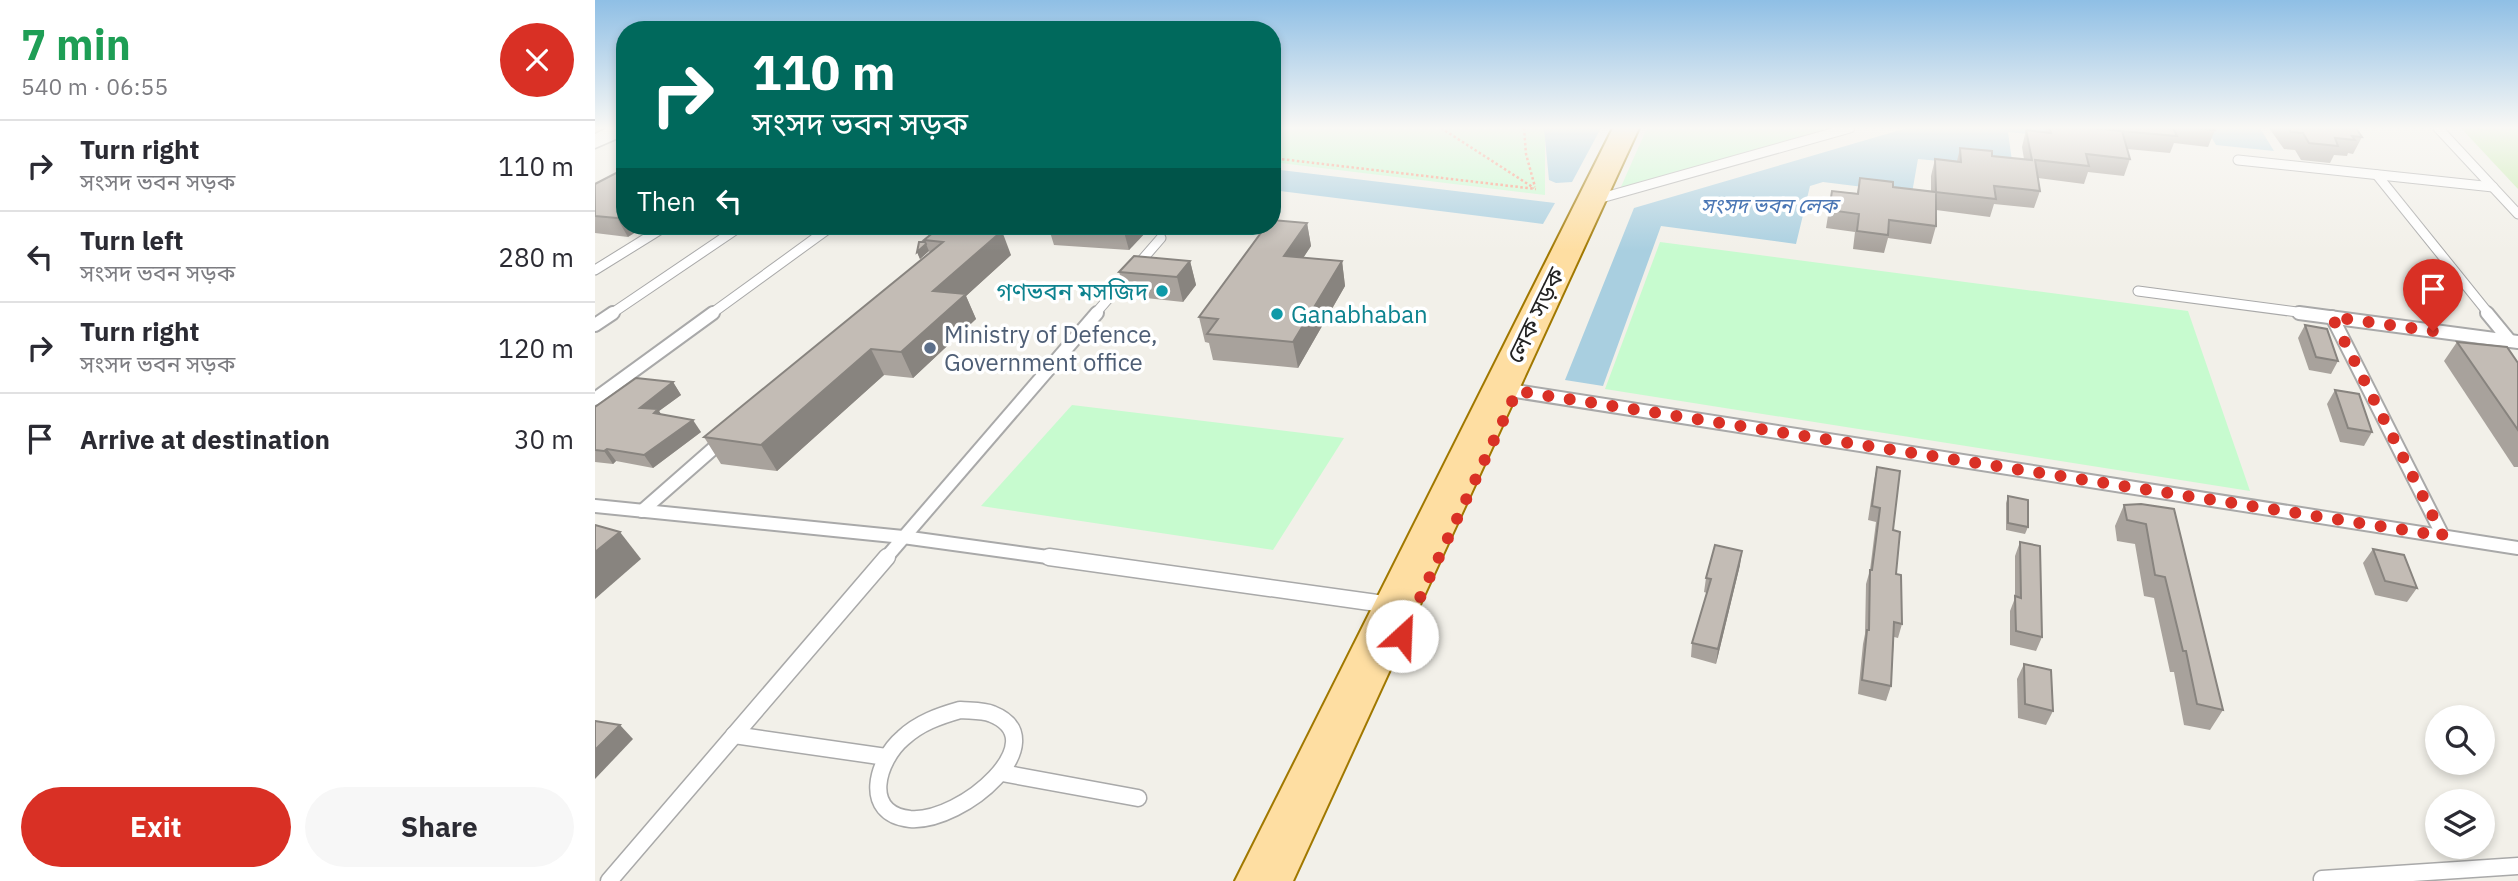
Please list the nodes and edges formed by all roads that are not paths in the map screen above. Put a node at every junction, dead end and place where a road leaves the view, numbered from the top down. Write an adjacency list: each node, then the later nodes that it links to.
1 (1610, 169): 8 (main road)
2 (1617, 169): 8 (main road)
3 (1705, 169): 8 (lane)
4 (2322, 169): 6 (lane)
5 (2476, 169): 7 (lane)
6 (2377, 175): 7 (lane); 19 (lane)
7 (2493, 187): 9 (lane)
8 (1599, 199): 20 (main road)
9 (2518, 214)
10 (651, 235): 15 (lane)
11 (728, 235): 18 (lane)
12 (812, 235): 21 (lane)
13 (820, 235): 22 (lane)
14 (1161, 238): 27 (lane)
15 (595, 270)
16 (2139, 291): 17 (lane)
17 (2332, 317): 19 (lane); 26 (lane)
18 (595, 325)
19 (2514, 342)
20 (1508, 390): 26 (lane); 29 (main road, লেক সড়ক); 38 (main road)
21 (595, 392)
22 (595, 399)
23 (737, 428): 25 (lane)
24 (595, 506): 25 (lane)
25 (642, 511): 27 (lane)
26 (2443, 536): 28 (lane)
27 (904, 537): 29 (lane); 30 (lane)
28 (2518, 548)
29 (1394, 606): 37 (main road, লেক সড়ক)
30 (734, 735): 31 (lane); 36 (lane)
31 (886, 757): 32 (lane); 32 (lane)
32 (1002, 773): 33 (lane)
33 (1138, 798)
34 (2518, 866): 35 (lane)
35 (2318, 880)
36 (609, 881)
37 (1264, 881)
38 (1288, 881)

